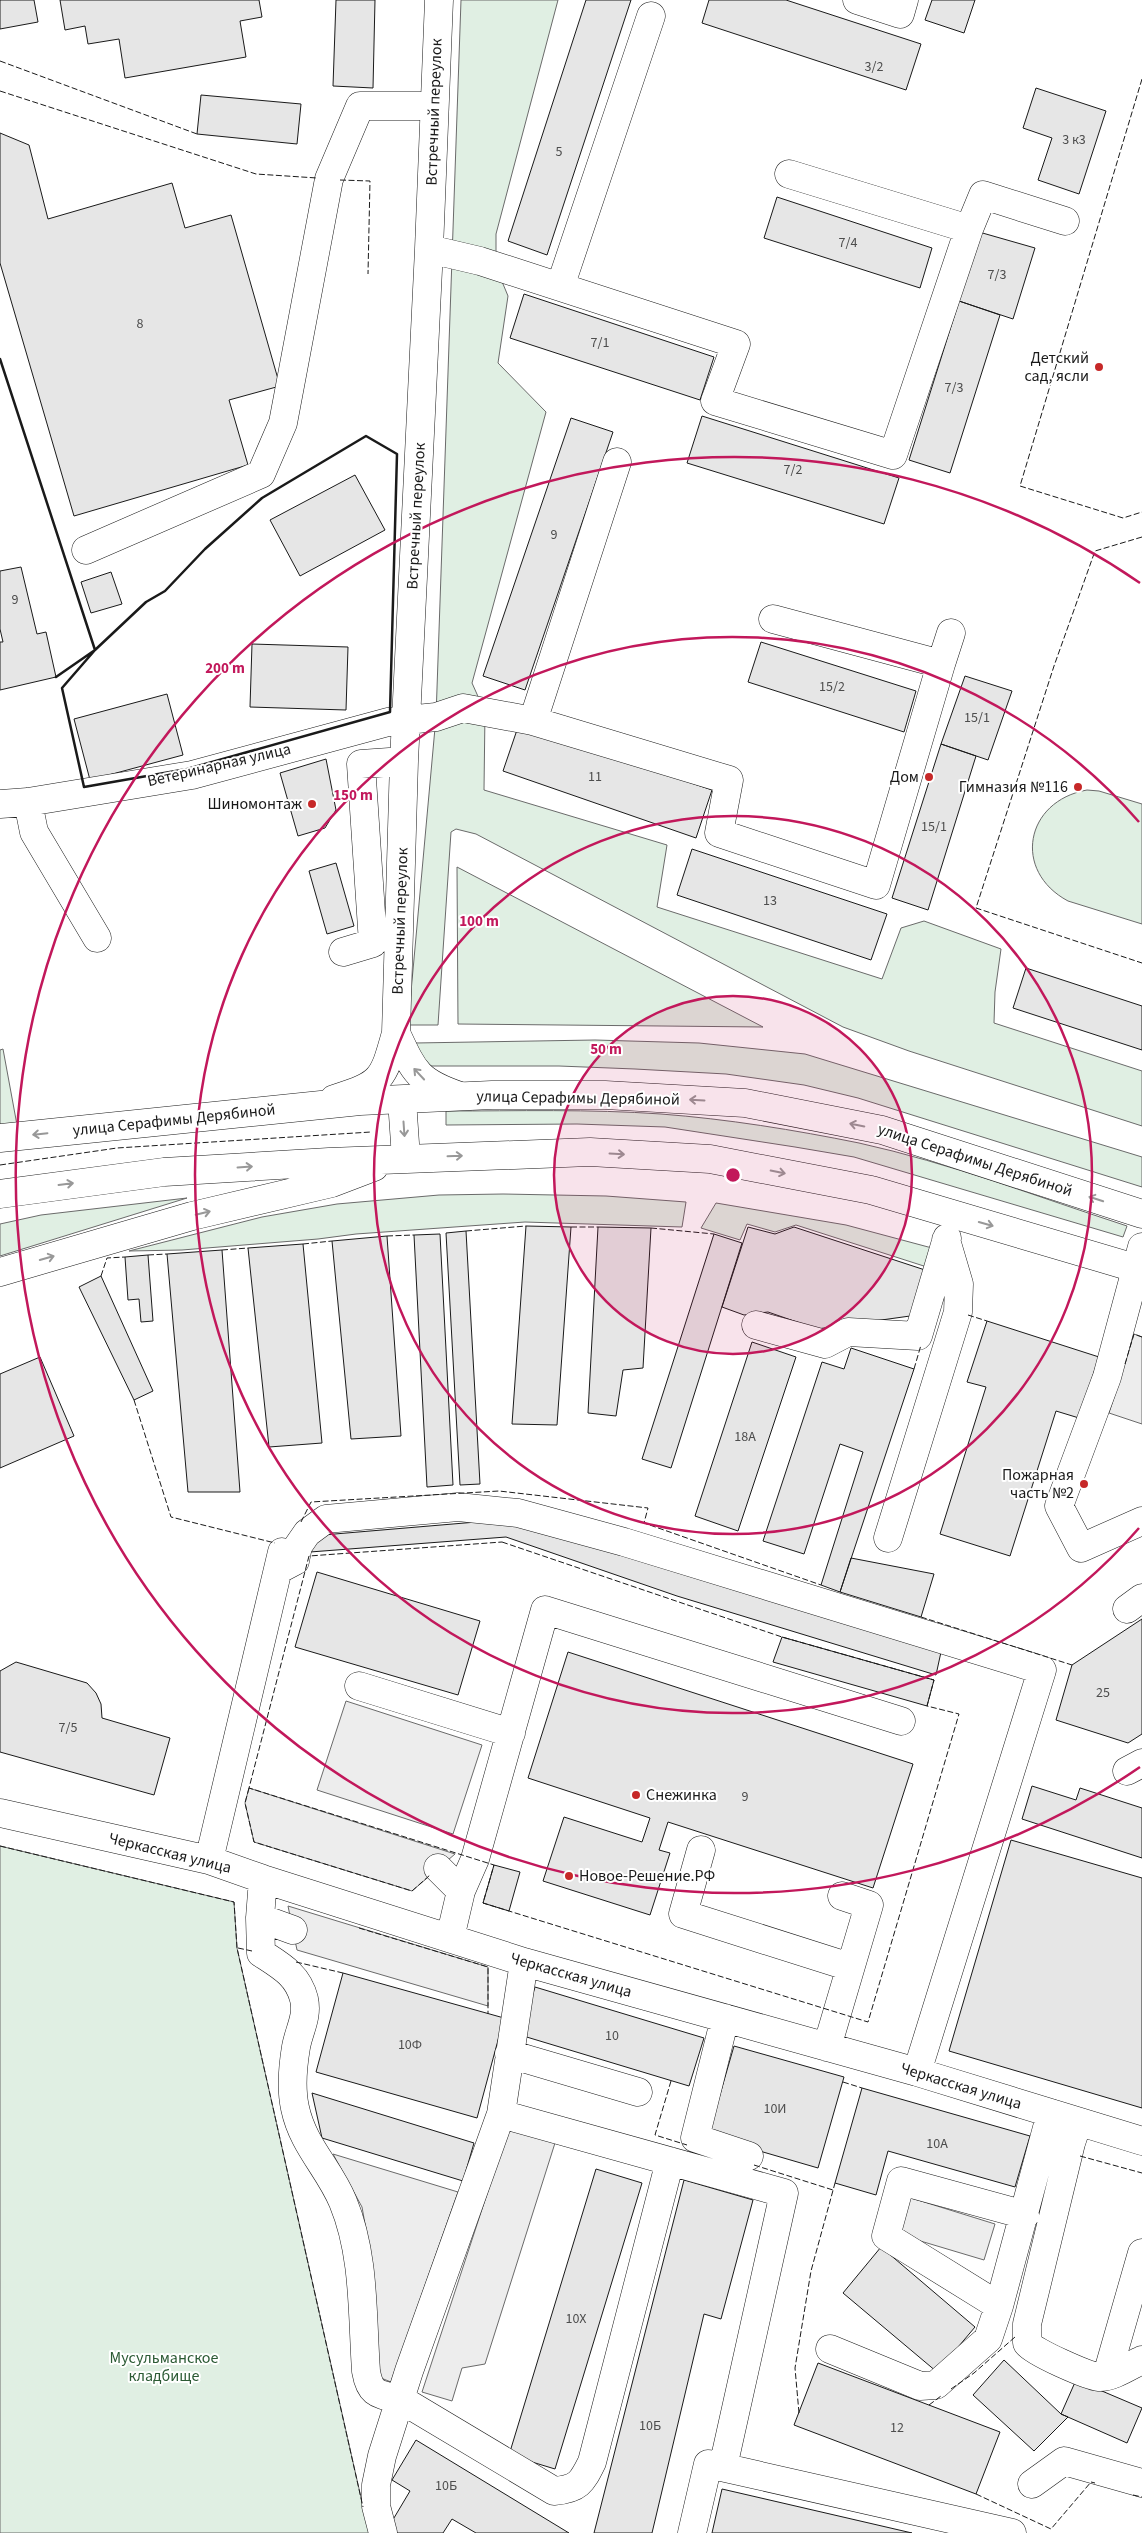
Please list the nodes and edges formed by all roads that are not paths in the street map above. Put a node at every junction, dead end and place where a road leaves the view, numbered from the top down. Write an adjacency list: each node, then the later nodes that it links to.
1 (439, 0): 5 (street, Встречный переулок)
2 (858, 0): 3 (street)
3 (904, 0)
4 (651, 16): 10 (street)
5 (434, 106): 9 (street, Встречный переулок); 12 (street)
6 (789, 174): 8 (street)
7 (1065, 220): 8 (street)
8 (969, 229): 10 (street)
9 (429, 249): 10 (street); 16 (street, Встречный переулок)
10 (560, 287)
11 (616, 462): 17 (street)
12 (86, 550)
13 (772, 619): 15 (street)
14 (951, 633): 15 (street)
15 (941, 664): 17 (street, Ветеринарная улица)
16 (406, 720): 17 (street, Ветеринарная улица); 18 (street, Встречный переулок); 19 (street, Ветеринарная улица)
17 (533, 721)
18 (404, 760): 22 (street); 23 (street, Встречный переулок)
19 (28, 802): 20 (street, Ветеринарная улица); 21 (street)
20 (0, 804)
21 (96, 938)
22 (343, 952)
23 (396, 1033): 24 (street, Встречный переулок, one-way to 23); 26 (street, Встречный переулок)
24 (460, 1096): 25 (street, улица Серафимы Дерябиной); 30 (street, улица Серафимы Дерябиной, one-way to 24)
25 (402, 1100): 26 (street, улица Серафимы Дерябиной); 28 (street, one-way to 28)
26 (318, 1104): 27 (street, улица Серафимы Дерябиной, one-way to 27)
27 (0, 1138)
28 (401, 1158): 29 (street, one-way to 28); 31 (street, one-way to 31); 33 (street, one-way to 28)
29 (0, 1194)
30 (1142, 1214)
31 (950, 1227): 32 (street, one-way to 32); 34 (street); 36 (street)
32 (1140, 1261): 35 (street)
33 (0, 1272)
34 (756, 1325)
35 (1142, 1521)
36 (888, 1538)
37 (284, 1543): 38 (street)
38 (278, 1570): 44 (street); 57 (street)
39 (359, 1686): 41 (street)
40 (901, 1721): 41 (street)
41 (511, 1733): 47 (street)
42 (0, 1814): 44 (street, Черкасская улица)
43 (701, 1850): 53 (street)
44 (209, 1860): 46 (street, Черкасская улица)
45 (438, 1868): 47 (street)
46 (263, 1880): 49 (street); 51 (street, Черкасская улица)
47 (460, 1891): 51 (street)
48 (842, 1896): 53 (street)
49 (260, 1918): 50 (street); 71 (street)
50 (293, 1930)
51 (450, 1938): 52 (street, Черкасская улица)
52 (524, 1962): 54 (street, Черкасская улица); 56 (street)
53 (850, 1967): 55 (street)
54 (725, 2018): 55 (street, Черкасская улица); 63 (street)
55 (827, 2047): 57 (street, Черкасская улица)
56 (509, 2054): 58 (street); 59 (street)
57 (917, 2072): 60 (street, Черкасская улица)
58 (638, 2092)
59 (501, 2114): 64 (street); 71 (street)
60 (1051, 2114): 61 (street, Черкасская улица); 65 (street)
61 (1078, 2122): 62 (street, Черкасская улица); 70 (street)
62 (1142, 2141)
63 (749, 2156)
64 (670, 2161): 71 (street); 72 (street)
65 (1025, 2215): 67 (street); 67 (street)
66 (1142, 2253): 70 (street)
67 (999, 2306): 68 (street)
68 (830, 2348)
69 (1142, 2360): 70 (street)
70 (1107, 2375)
71 (400, 2399): 75 (street)
72 (723, 2467): 76 (street); 77 (street)
73 (1142, 2483): 74 (street)
74 (1032, 2484)
75 (383, 2533)
76 (692, 2533)
77 (1013, 2533)

